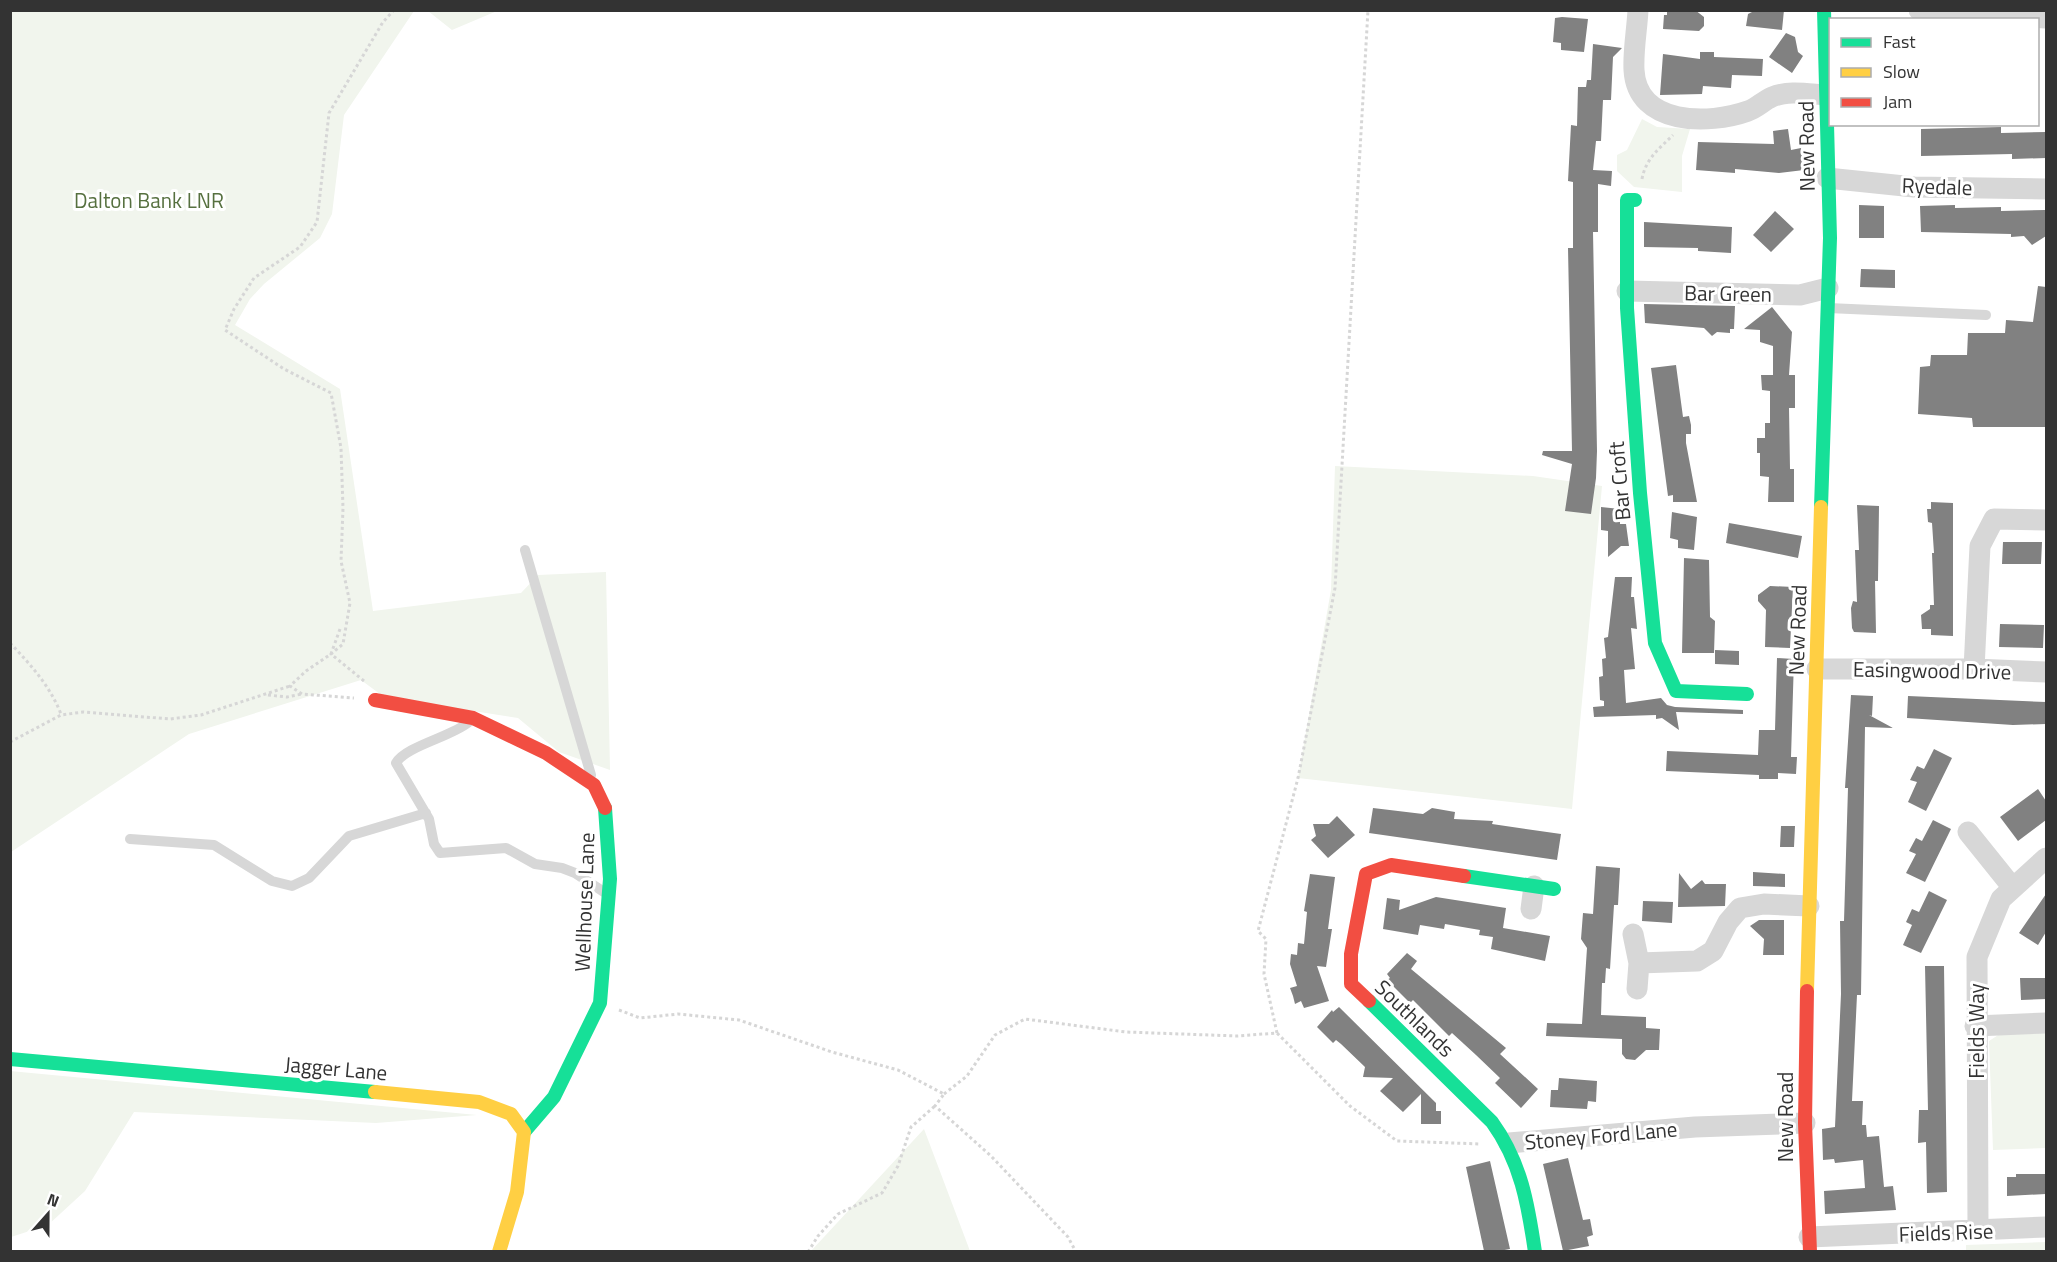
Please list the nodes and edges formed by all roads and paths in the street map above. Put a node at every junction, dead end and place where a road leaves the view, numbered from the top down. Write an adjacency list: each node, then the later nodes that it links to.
1 (394, 10): 19 (path)
2 (1368, 10): 48 (path)
3 (1638, 10): 8 (street)
4 (1824, 10): 7 (street, New Road)
5 (1919, 10): 6 (street)
6 (2046, 18)
7 (1826, 94): 8 (street); 9 (street, New Road)
8 (1683, 118): 11 (path)
9 (1827, 178): 10 (street, Ryedale); 13 (street, New Road)
10 (2046, 189)
11 (1635, 200): 12 (street, Bar Croft)
12 (1627, 291): 13 (street, Bar Green); 25 (street, Bar Croft)
13 (1828, 298): 14 (lane); 20 (street, New Road)
14 (1986, 315)
15 (2046, 520): 21 (street)
16 (525, 550): 32 (lane)
17 (340, 629): 19 (path)
18 (10, 643): 29 (path)
19 (331, 654): 23 (path); 28 (path)
20 (1816, 669): 21 (street, Easingwood Drive); 40 (street, New Road)
21 (1974, 669): 22 (street, Easingwood Drive)
22 (2046, 672)
23 (290, 686): 24 (path); 26 (path)
24 (302, 694): 26 (path); 27 (path)
25 (1747, 694)
26 (265, 695): 29 (path)
27 (375, 700): 28 (street)
28 (391, 703): 30 (street)
29 (61, 715): 31 (path)
30 (473, 718): 32 (street); 33 (lane)
31 (10, 742)
32 (594, 785): 39 (street, Wellhouse Lane)
33 (426, 813): 35 (lane); 39 (lane)
34 (1968, 832): 38 (street)
35 (130, 839)
36 (2046, 858): 38 (street, Fields Way)
37 (1544, 888): 41 (street); 54 (street, Southlands)
38 (2013, 888): 47 (street, Fields Way)
39 (610, 894): 53 (street, Wellhouse Lane)
40 (1809, 906): 43 (street); 52 (street, New Road)
41 (1531, 909)
42 (1633, 934): 43 (street)
43 (1639, 963): 44 (street)
44 (1637, 989)
45 (640, 1018): 50 (path)
46 (2046, 1023): 47 (street)
47 (1975, 1026): 56 (street, Fields Way)
48 (1277, 1033): 50 (path); 54 (path, Stoney Ford Lane)
49 (10, 1059): 53 (street, Jagger Lane)
50 (944, 1094): 51 (path)
51 (935, 1106): 59 (path); 60 (path)
52 (1805, 1124): 54 (street, Stoney Ford Lane); 57 (street, New Road)
53 (524, 1132): 58 (street)
54 (1509, 1143): 61 (street)
55 (2046, 1227): 56 (street, Fields Rise)
56 (1978, 1230): 57 (street, Fields Rise)
57 (1809, 1244)
58 (499, 1251)
59 (808, 1251)
60 (1076, 1251)
61 (1535, 1251)

